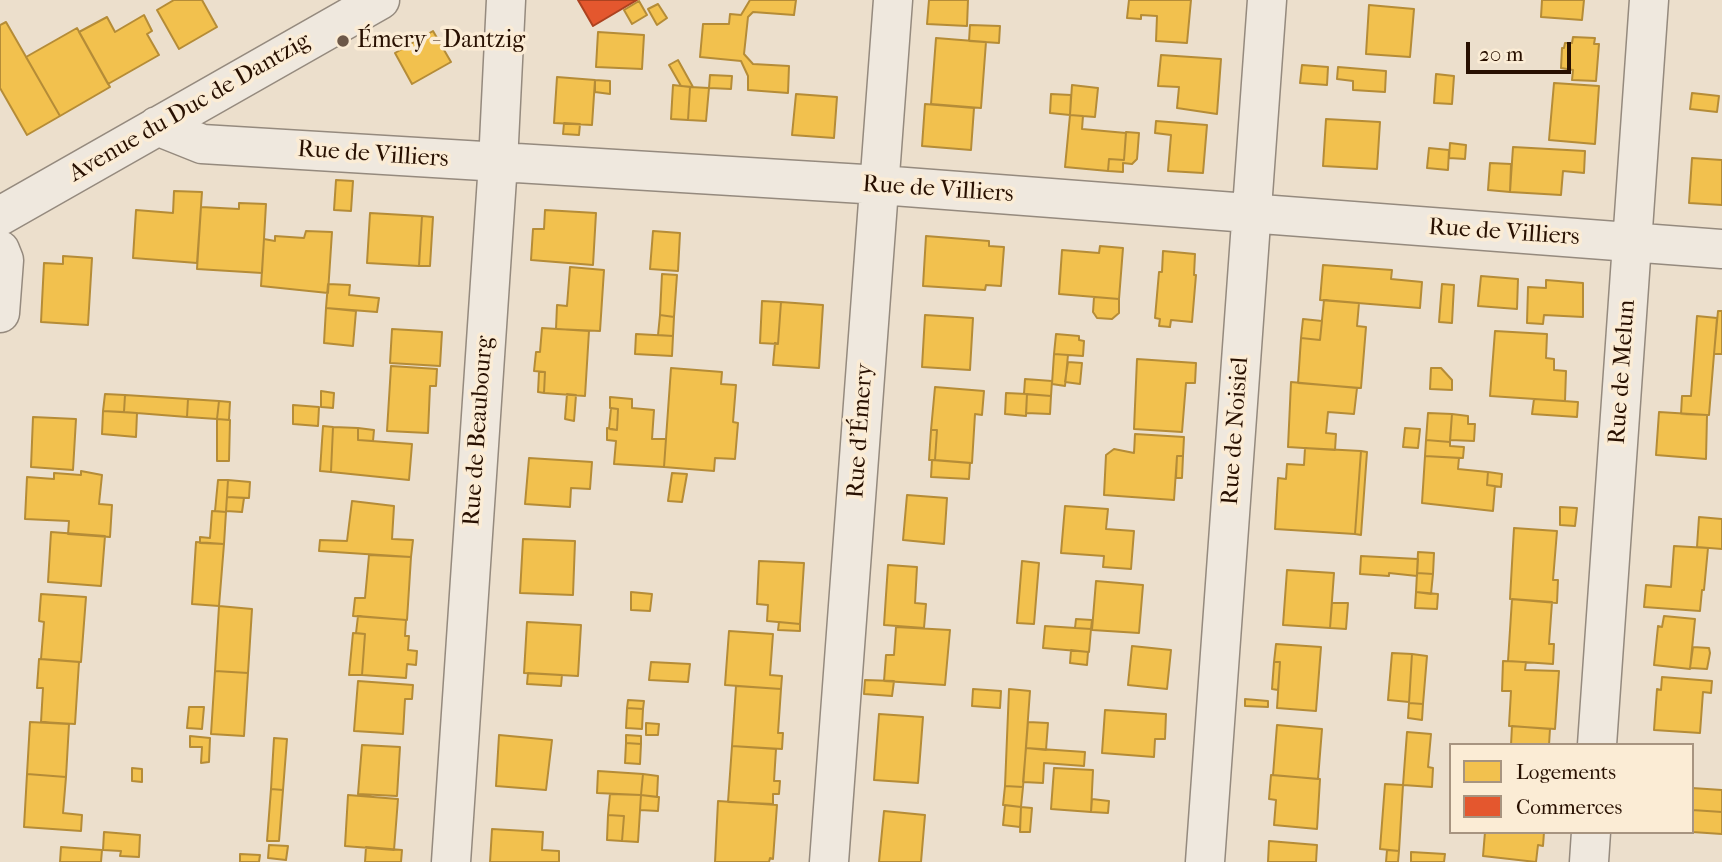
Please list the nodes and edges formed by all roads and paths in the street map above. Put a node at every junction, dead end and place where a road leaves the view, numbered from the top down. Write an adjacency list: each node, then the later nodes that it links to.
1 (380, 0): 6 (street, Avenue du Duc de Dantzig)
2 (506, 0): 7 (street, Rue de Beaubourg)
3 (893, 0): 8 (street, Rue d'Émery)
4 (1267, 0): 9 (street, Rue de Noisiel)
5 (1649, 0): 11 (street, Rue de Melun)
6 (158, 126): 7 (street, Rue de Villiers); 10 (street, Avenue du Duc de Dantzig)
7 (498, 163): 8 (street, Rue de Villiers); 17 (street, Rue de Beaubourg)
8 (880, 185): 9 (street, Rue de Villiers); 18 (street, Rue d'Émery)
9 (1252, 215): 11 (street, Rue de Villiers); 19 (street, Rue de Noisiel)
10 (0, 216)
11 (1632, 243): 12 (street, Rue de Villiers); 15 (street, Rue de Melun)
12 (1722, 249)
13 (0, 250): 14 (street)
14 (0, 313)
15 (1597, 743)
16 (1591, 834): 20 (street)
17 (451, 862)
18 (829, 862)
19 (1205, 862)
20 (1589, 862)

